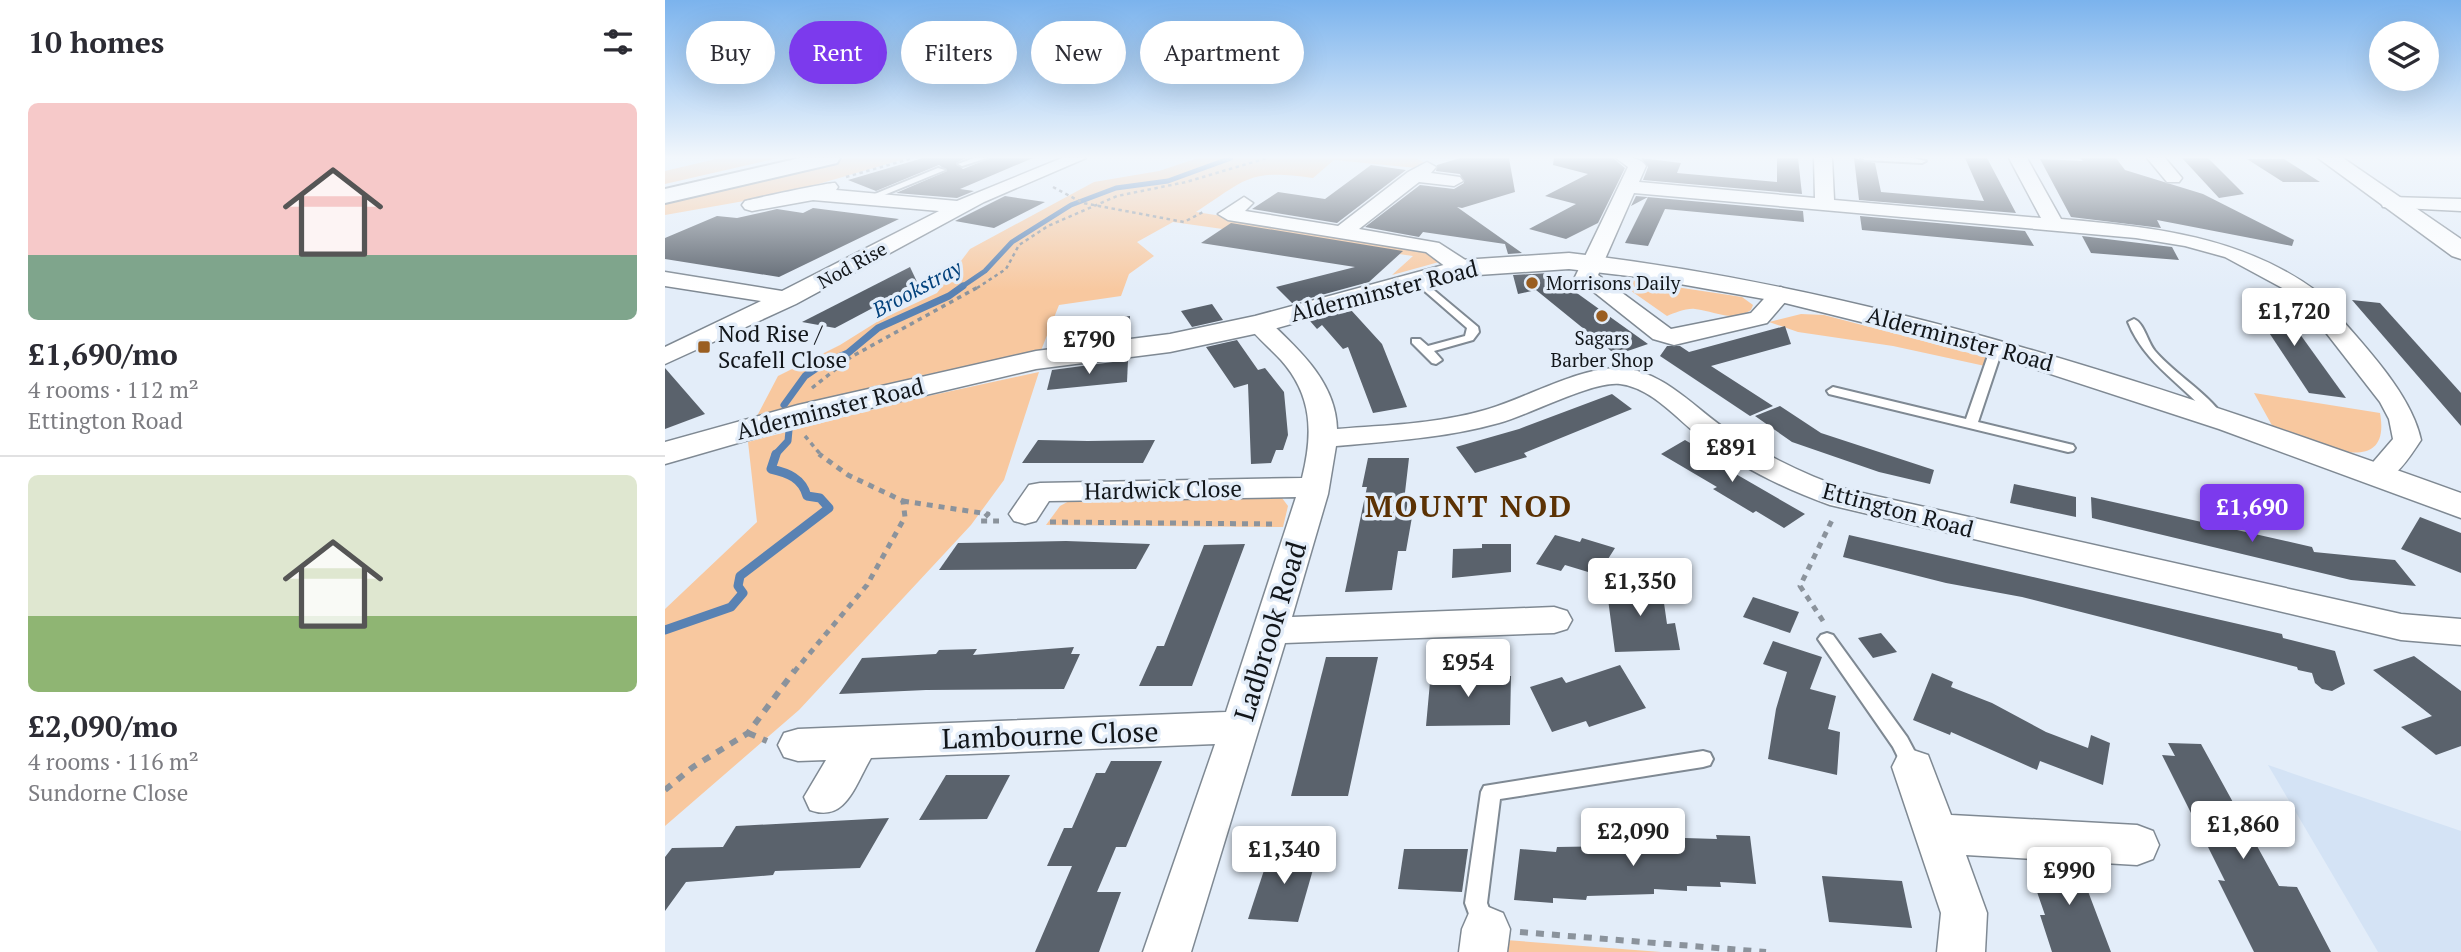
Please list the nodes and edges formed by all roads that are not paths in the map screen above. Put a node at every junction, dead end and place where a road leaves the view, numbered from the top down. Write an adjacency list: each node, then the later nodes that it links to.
1 (764, 202): 10 (street)
2 (913, 202): 12 (street)
3 (969, 202): 12 (street, Nod Rise)
4 (1380, 202): 15 (street)
5 (1621, 202): 17 (street)
6 (1807, 202): 9 (street)
7 (2042, 202): 14 (street)
8 (2390, 203): 11 (street); 16 (street)
9 (1825, 204): 14 (street)
10 (752, 205)
11 (2461, 205)
12 (958, 207): 22 (street, Nod Rise)
13 (1205, 211): 15 (street)
14 (2054, 224): 36 (street)
15 (1341, 233): 18 (street)
16 (2461, 251)
17 (1591, 263): 18 (street, Alderminster Road); 21 (street, Alderminster Road); 21 (street)
18 (1462, 268): 20 (street, Alderminster Road)
19 (665, 279): 22 (street)
20 (1417, 279): 24 (street, Alderminster Road); 27 (lane)
21 (1781, 294): 26 (street, Alderminster Road)
22 (787, 299): 28 (street, Nod Rise)
23 (2134, 322): 31 (lane)
24 (1259, 324): 33 (street, Ladbrook Road); 35 (street, Alderminster Road)
25 (1416, 341): 27 (lane)
26 (1997, 347): 31 (street, Alderminster Road); 32 (lane)
27 (1426, 350): 29 (lane)
28 (665, 356)
29 (1436, 360)
30 (1833, 391): 32 (lane)
31 (2218, 417): 36 (street, Alderminster Road)
32 (1968, 423): 34 (lane)
33 (1322, 439): 37 (street, Ladbrook Road); 42 (street, Ettington Road)
34 (2068, 448)
35 (665, 453)
36 (2377, 475): 38 (street, Alderminster Road)
37 (1313, 487): 39 (street, Hardwick Close); 41 (street, Ladbrook Road)
38 (2461, 506)
39 (1024, 519)
40 (1554, 620): 41 (street)
41 (1271, 631): 44 (street, Ladbrook Road)
42 (2461, 632)
43 (1827, 639): 48 (lane)
44 (1241, 727): 45 (street, Lambourne Close); 53 (street, Ladbrook Road)
45 (859, 742): 46 (street, Lambourne Close); 49 (street)
46 (798, 745)
47 (1703, 759): 52 (lane)
48 (1913, 767): 50 (street)
49 (825, 797)
50 (1937, 834): 51 (street); 54 (street)
51 (2137, 845)
52 (1491, 937)
53 (1167, 952)
54 (1961, 952)

